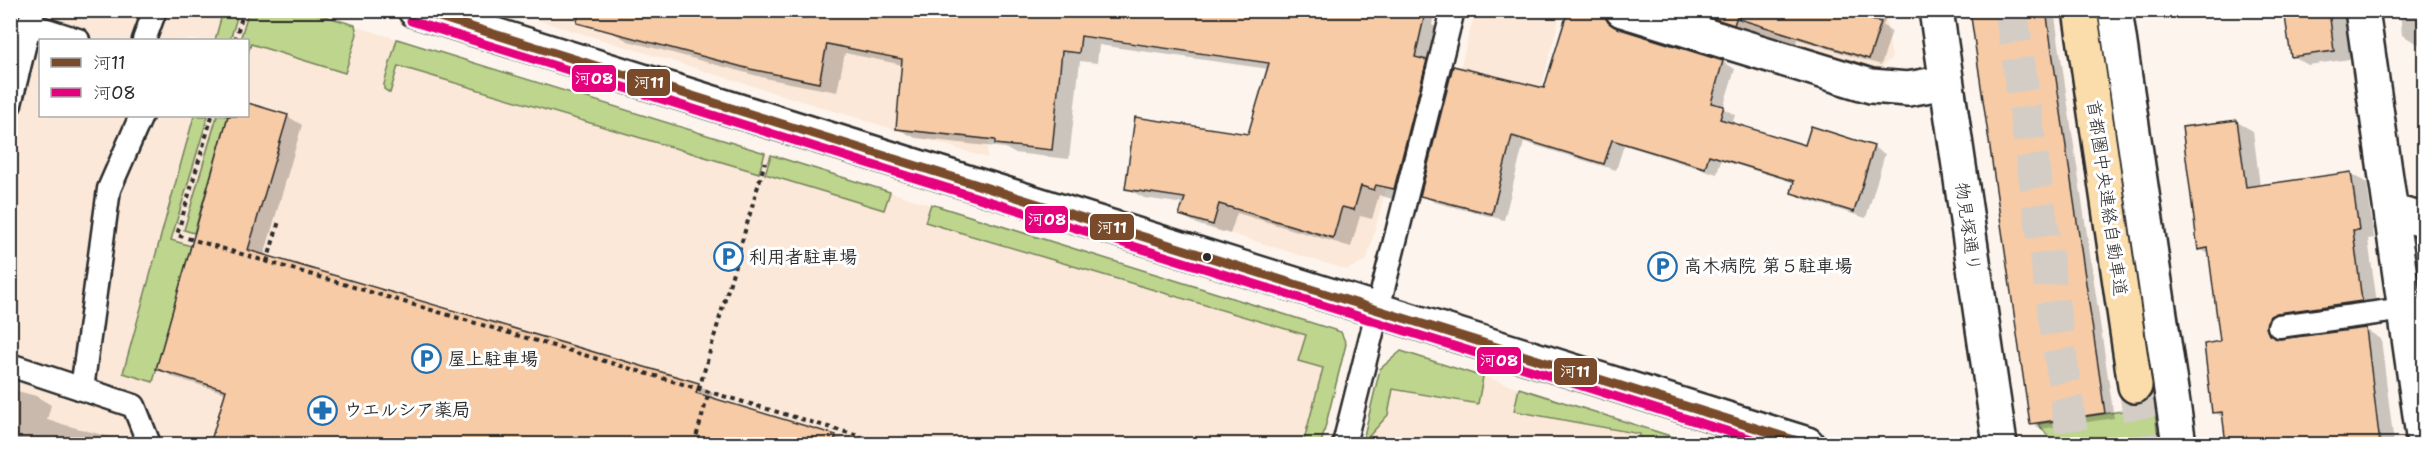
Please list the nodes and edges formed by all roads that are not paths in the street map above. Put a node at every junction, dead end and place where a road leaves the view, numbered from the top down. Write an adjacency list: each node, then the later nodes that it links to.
1 (155, 10): 11 (lane)
2 (415, 10): 18 (street)
3 (1454, 10): 18 (lane)
4 (1623, 10): 12 (street)
5 (1936, 10): 12 (street, 物見塚通り)
6 (2080, 10): 21 (highway, 首都圏中央連絡自動車道)
7 (2115, 10): 28 (street)
8 (2362, 10): 15 (street)
9 (31, 17): 10 (lane); 13 (lane)
10 (76, 39)
11 (144, 39)
12 (1946, 82): 27 (street, 物見塚通り)
13 (10, 104)
14 (141, 117): 22 (lane)
15 (2392, 212): 16 (street); 17 (street)
16 (2424, 220)
17 (2405, 309): 19 (lane); 23 (street)
18 (1379, 310): 25 (lane); 26 (street)
19 (2279, 326)
20 (10, 366): 22 (lane)
21 (2134, 386)
22 (82, 389): 24 (lane)
23 (2424, 443)
24 (149, 444)
25 (1344, 444)
26 (1807, 444)
27 (2000, 444)
28 (2179, 444)

